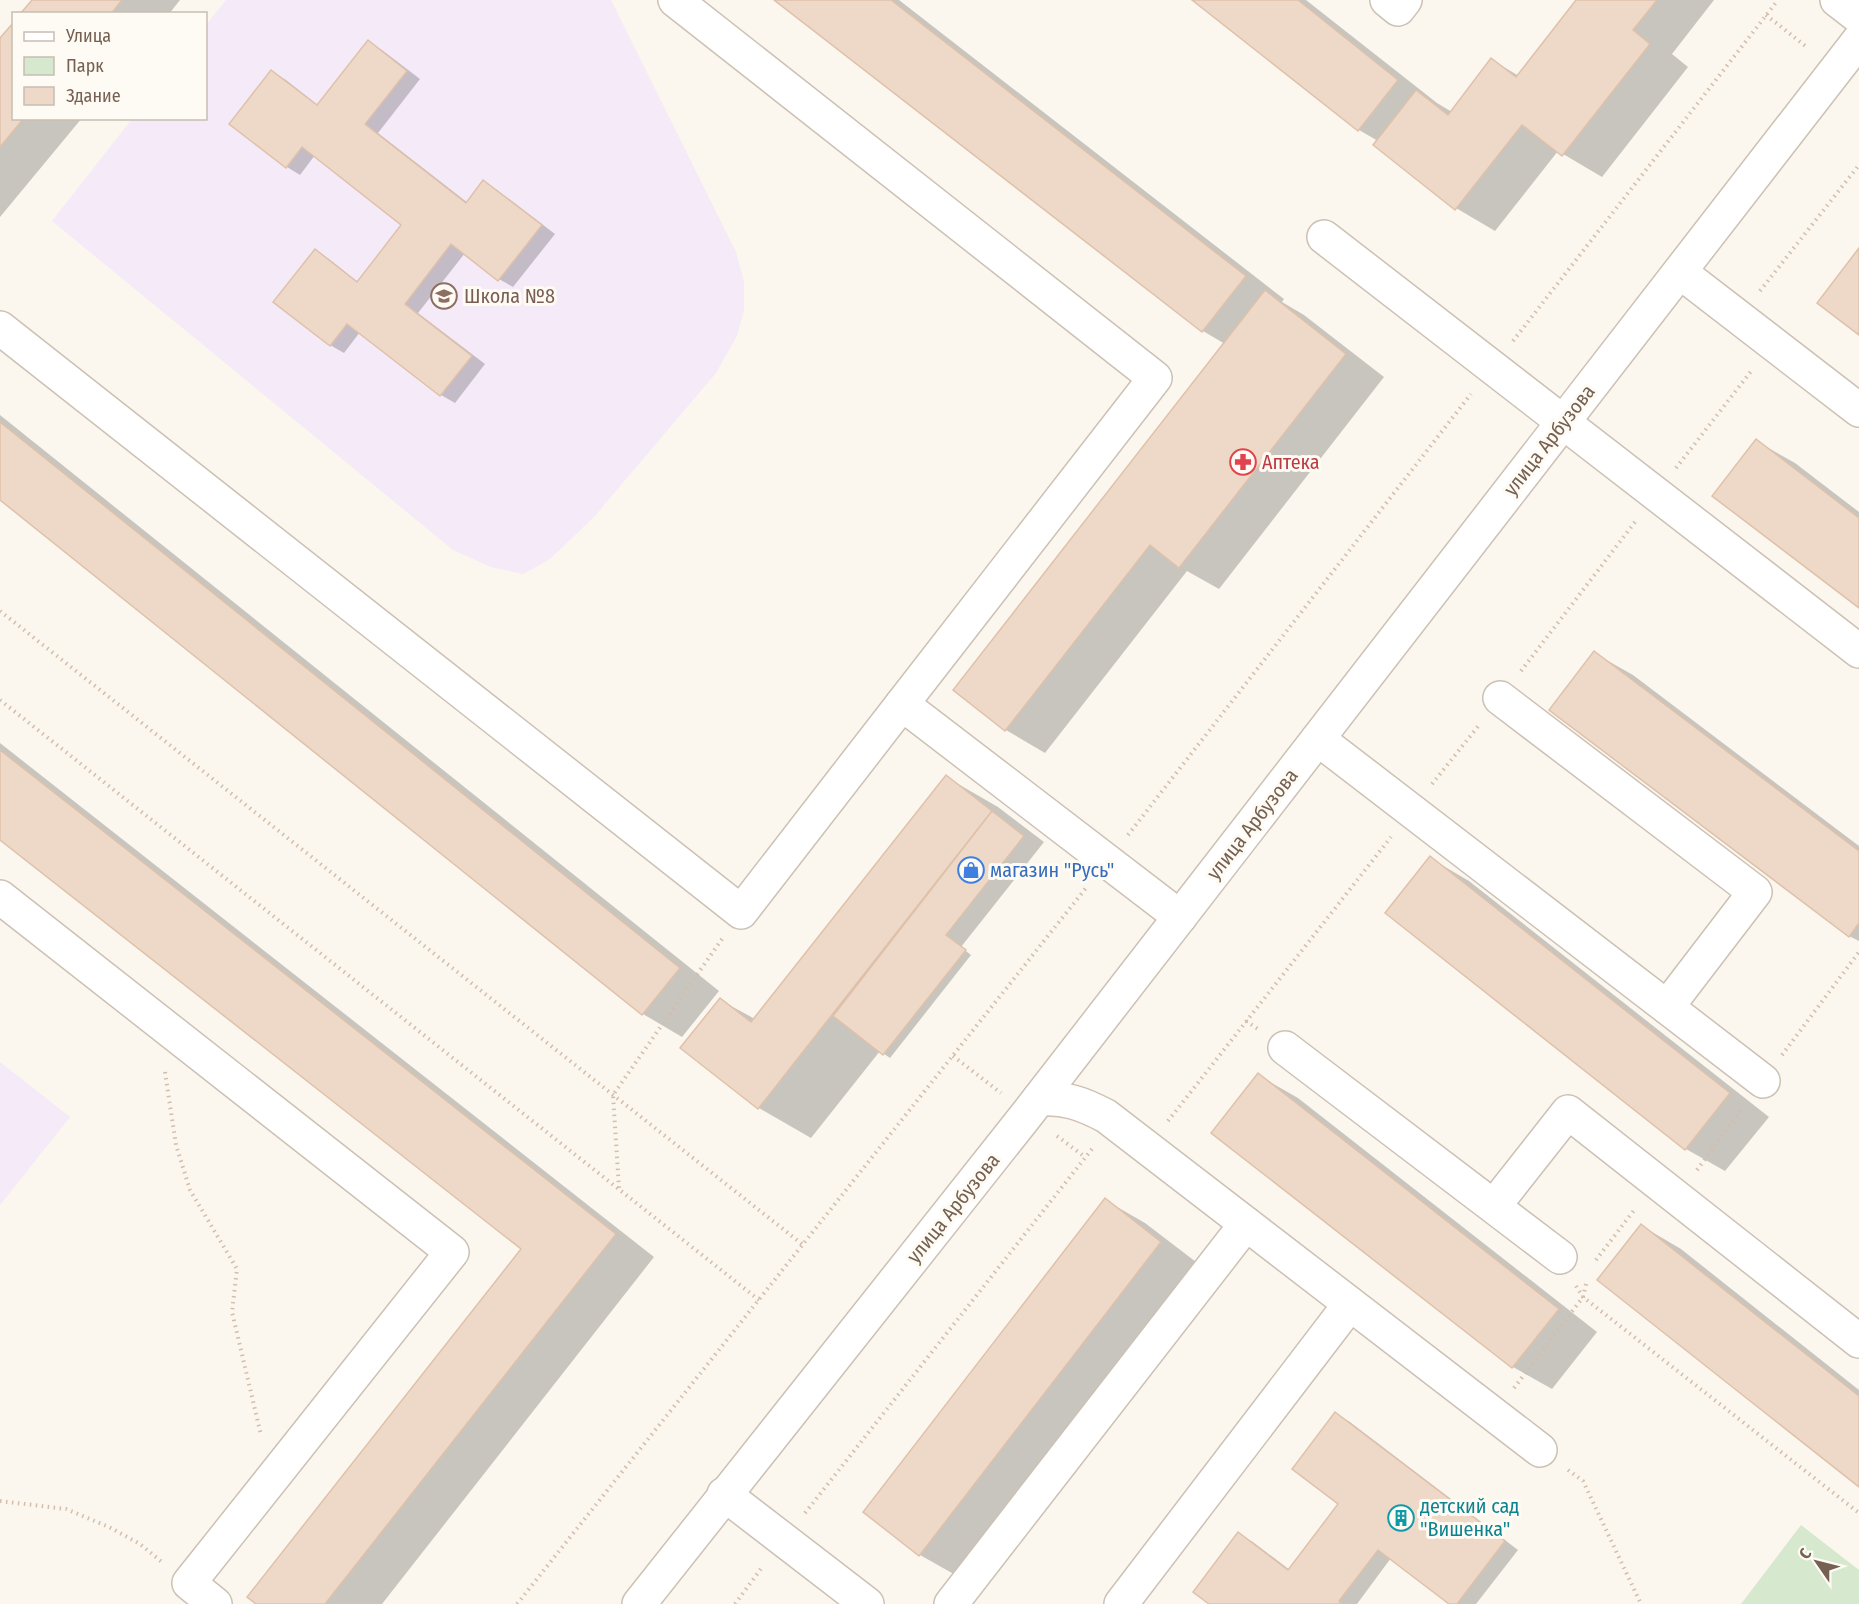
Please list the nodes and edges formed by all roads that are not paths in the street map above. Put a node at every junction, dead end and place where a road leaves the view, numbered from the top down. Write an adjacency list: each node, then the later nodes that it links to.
1 (675, 0): 14 (street)
2 (1387, 0): 3 (street)
3 (1405, 0)
4 (1837, 0): 5 (street)
5 (1859, 17)
6 (1859, 40): 8 (street, улица Арбузова)
7 (1324, 237): 11 (street)
8 (1680, 272): 10 (street); 11 (street, улица Арбузова)
9 (0, 328): 14 (street)
10 (1859, 410)
11 (1563, 423): 12 (street); 15 (street, улица Арбузова)
12 (1859, 651)
13 (1500, 698): 18 (street)
14 (902, 704): 17 (street)
15 (1318, 739): 17 (street, улица Арбузова); 18 (street)
16 (0, 897): 31 (street)
17 (1180, 917): 20 (street, улица Арбузова)
18 (1667, 1007): 21 (street)
19 (1285, 1048): 24 (street)
20 (1074, 1054): 22 (street, улица Арбузова); 23 (street)
21 (1763, 1081)
22 (1039, 1099): 23 (street); 30 (street, улица Арбузова)
23 (1109, 1119): 25 (street)
24 (1494, 1206): 26 (street); 28 (street)
25 (1246, 1224): 27 (street); 34 (street)
26 (1560, 1257)
27 (1350, 1304): 29 (street); 35 (street)
28 (1859, 1341)
29 (1540, 1450)
30 (724, 1494): 32 (street, улица Арбузова); 33 (street)
31 (205, 1598)
32 (639, 1604)
33 (867, 1604)
34 (951, 1604)
35 (1121, 1604)

